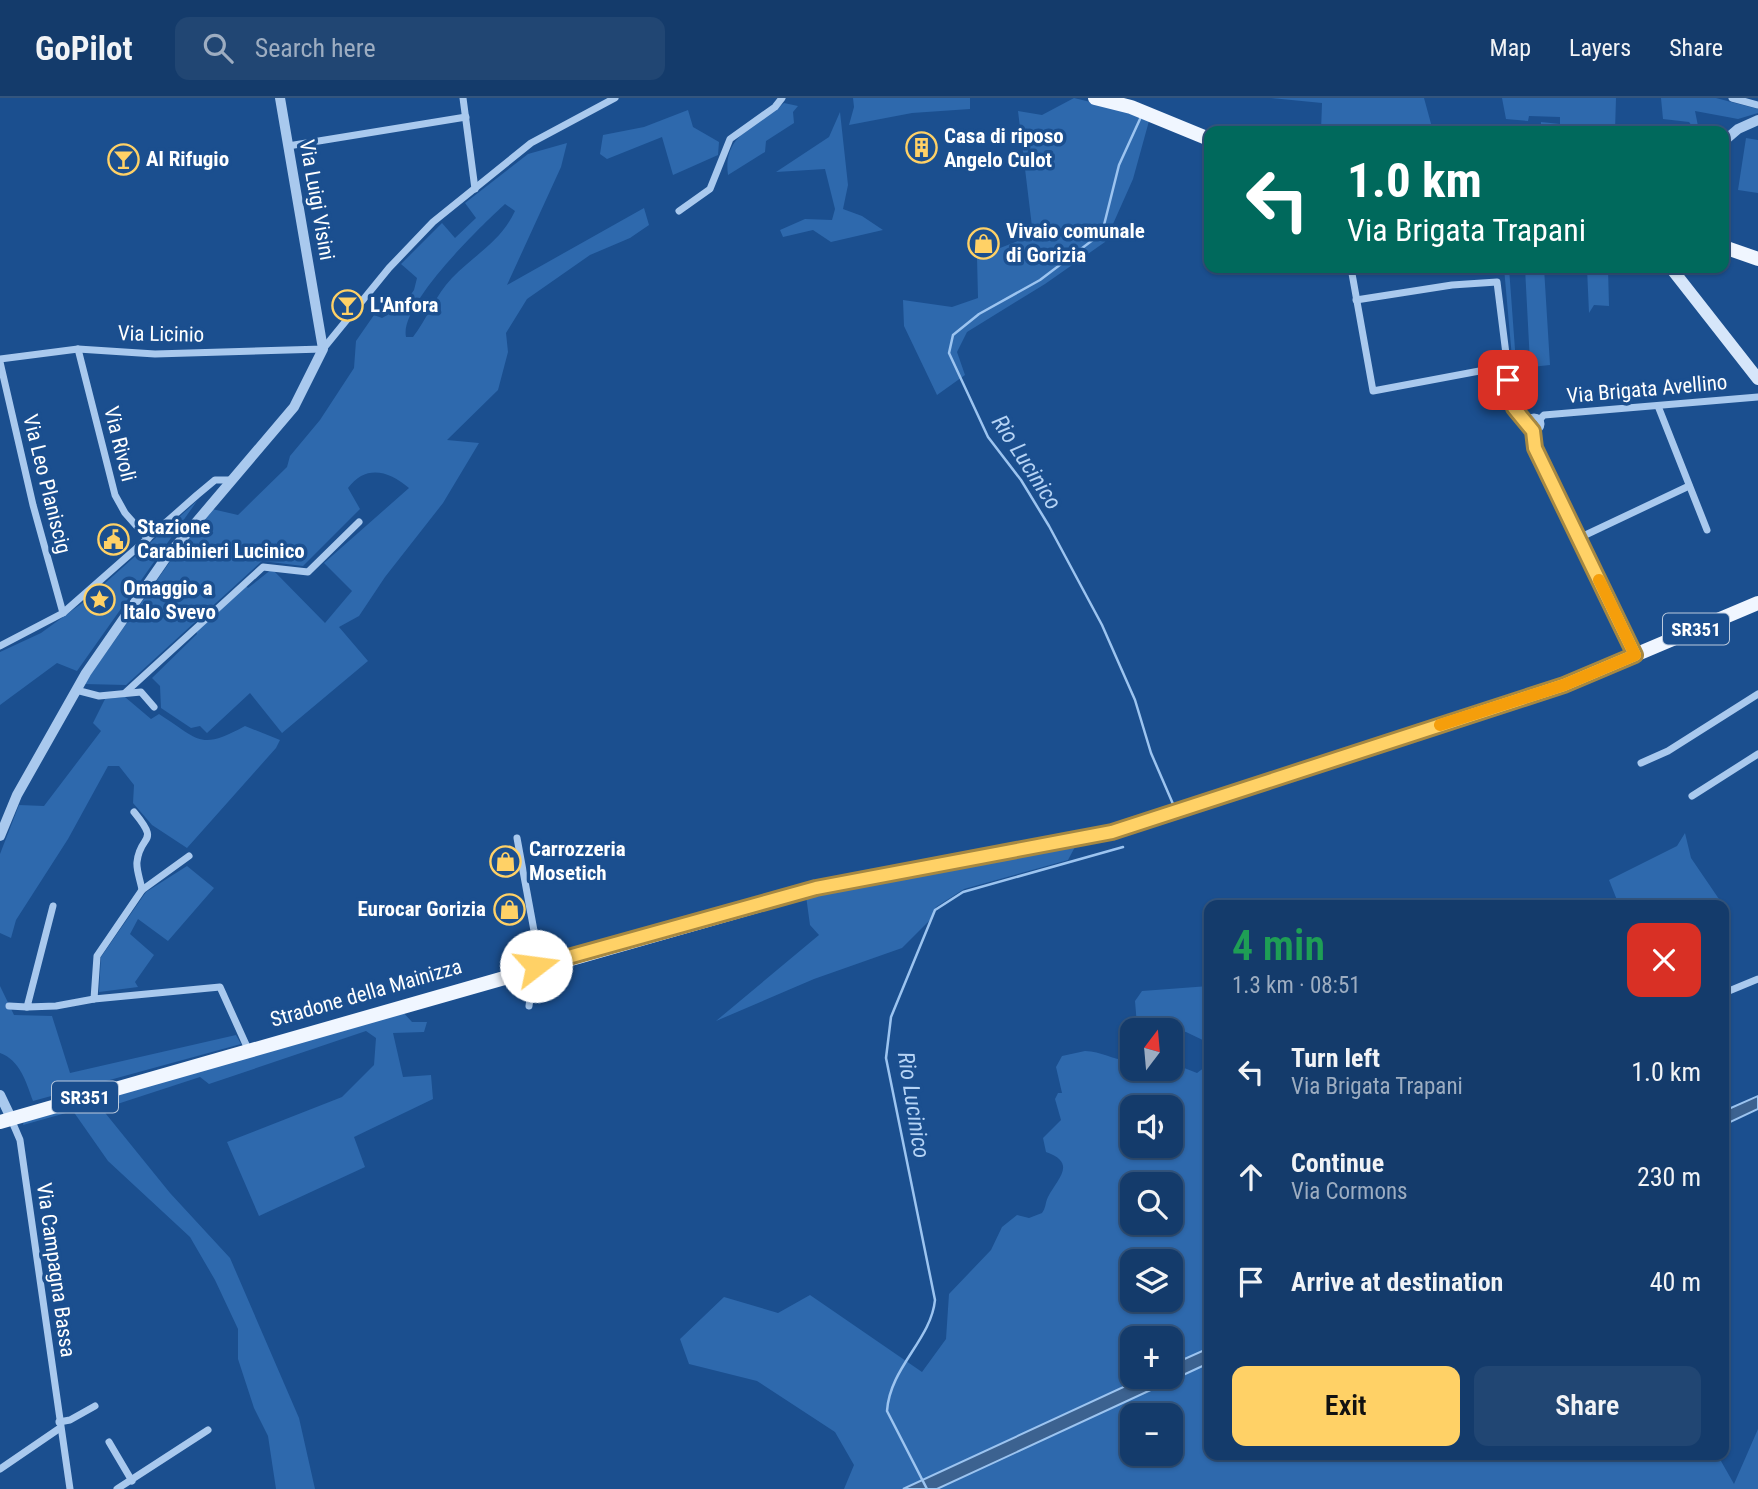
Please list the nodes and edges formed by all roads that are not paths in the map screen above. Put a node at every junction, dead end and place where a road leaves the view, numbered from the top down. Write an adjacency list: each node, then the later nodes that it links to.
1 (280, 98): 13 (street, Via Luigi Visini)
2 (463, 98): 9 (street)
3 (615, 98): 14 (street)
4 (782, 98): 15 (street)
5 (1095, 98): 8 (main road)
6 (1732, 98): 7 (street)
7 (1758, 105)
8 (1136, 107): 11 (main road)
9 (466, 117): 13 (street); 14 (street)
10 (1758, 120): 12 (street)
11 (1204, 137)
12 (1729, 137)
13 (288, 146): 22 (street, Via Luigi Visini)
14 (475, 189): 22 (street)
15 (679, 211)
16 (1729, 249): 17 (main road)
17 (1758, 259)
18 (1352, 273): 20 (street)
19 (1675, 273): 25 (main road)
20 (1356, 300): 24 (street); 24 (street)
21 (78, 349): 22 (street, Via Licinio); 23 (street, Via Licinio); 36 (street, Via Rivoli)
22 (323, 349): 31 (street)
23 (0, 361): 38 (street, Via Leo Planiscig)
24 (1506, 366): 29 (street)
25 (1758, 379)
26 (1758, 397): 27 (street, Via Brigata Avellino)
27 (1658, 406): 28 (street, Via Brigata Avellino); 32 (street)
28 (1540, 419): 29 (street); 30 (street)
29 (1527, 421): 30 (street)
30 (1533, 431): 35 (street)
31 (231, 480): 36 (street); 41 (street)
32 (1689, 486): 34 (street); 35 (street)
33 (359, 522): 42 (street)
34 (1707, 530)
35 (1579, 538): 40 (street)
36 (148, 539): 38 (street)
37 (1758, 603): 40 (main road, Stradone della Mainizza / SR351)
38 (63, 613): 39 (street)
39 (0, 646)
40 (1635, 655): 54 (main road, Stradone della Mainizza / SR351)
41 (76, 690): 42 (street); 49 (street)
42 (126, 692): 44 (street)
43 (1758, 694): 46 (street)
44 (154, 707)
45 (1758, 754): 47 (street)
46 (1641, 763)
47 (1692, 796)
48 (134, 812): 52 (street)
49 (0, 836)
50 (517, 838): 54 (street)
51 (189, 856): 52 (street)
52 (142, 890): 57 (street)
53 (52, 906): 60 (street)
54 (536, 966): 59 (street); 61 (main road, Stradone della Mainizza / SR351)
55 (1758, 979): 56 (street)
56 (1729, 991)
57 (94, 999): 60 (street, Stradone della Mainizza); 61 (street, Stradone della Mainizza)
58 (9, 1006): 60 (street, Stradone della Mainizza)
59 (529, 1006)
60 (27, 1007)
61 (248, 1049): 63 (main road, Stradone della Mainizza / SR351)
62 (0, 1095): 63 (street)
63 (5, 1120): 65 (street, Via Campagna Bassa)
64 (95, 1406): 65 (street)
65 (60, 1425): 68 (street); 70 (street, Via Campagna Bassa)
66 (208, 1430): 69 (street)
67 (109, 1442): 69 (street)
68 (0, 1469)
69 (132, 1481): 71 (street)
70 (70, 1489)
71 (117, 1489)

